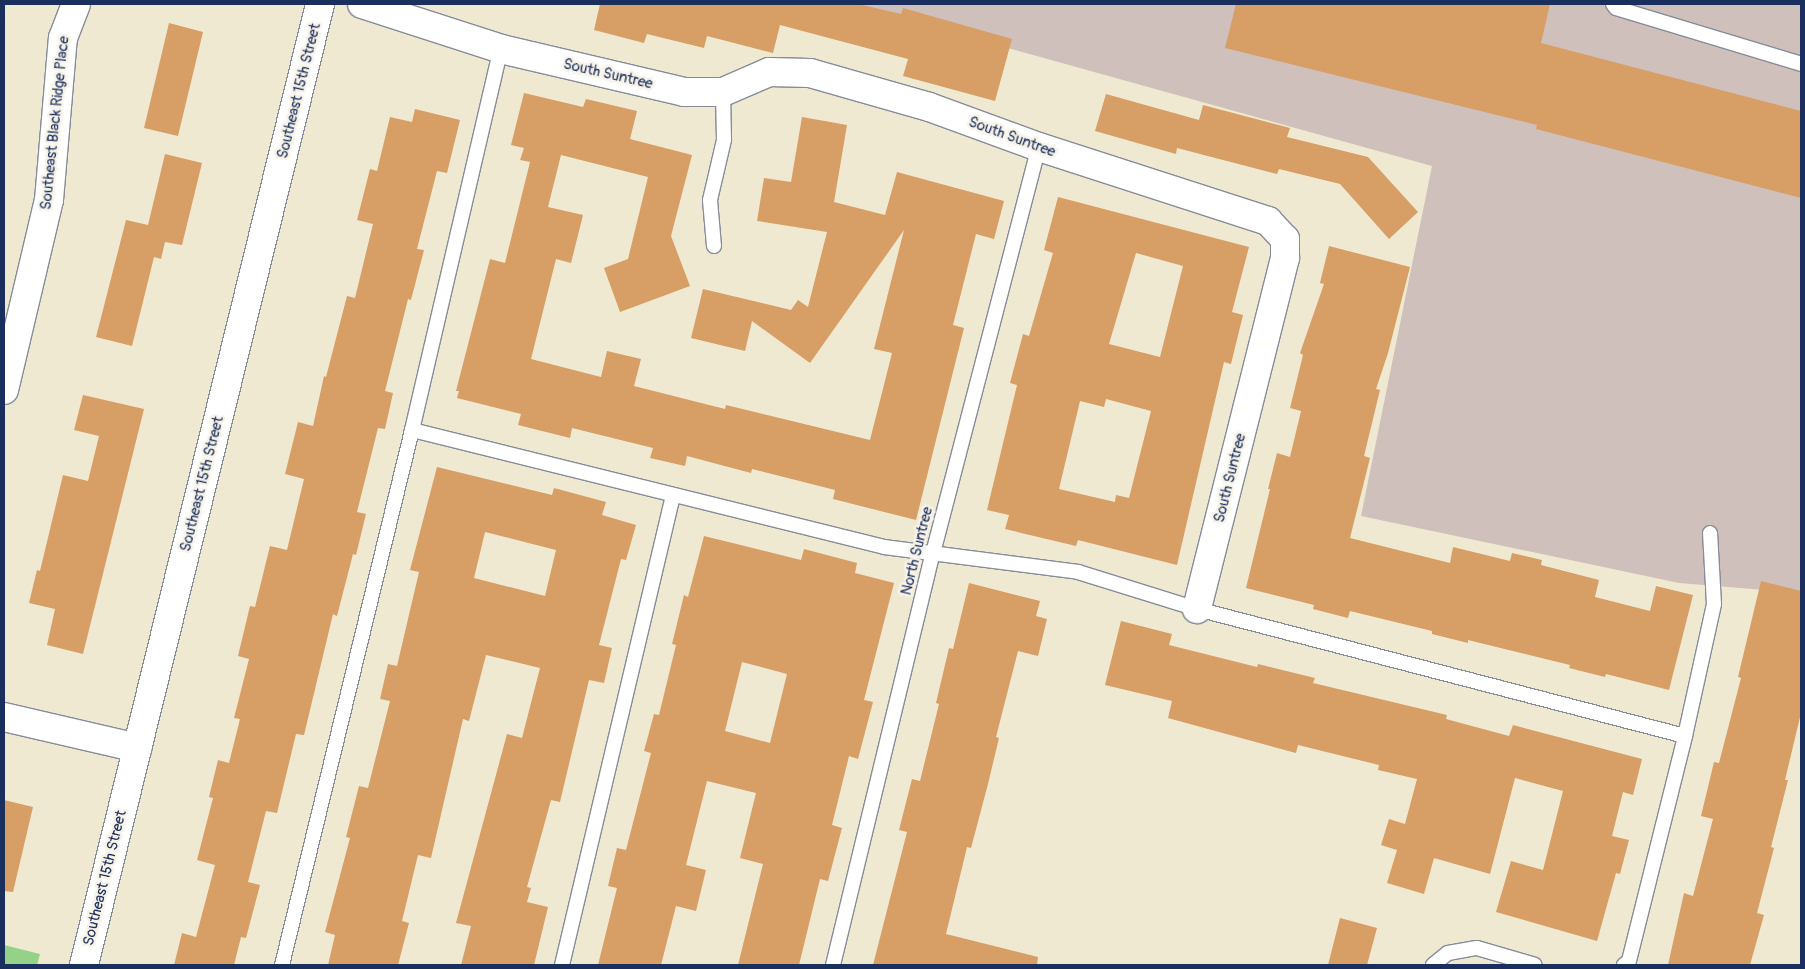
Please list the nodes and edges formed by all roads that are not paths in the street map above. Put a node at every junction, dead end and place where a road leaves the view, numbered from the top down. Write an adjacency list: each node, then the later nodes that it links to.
1 (76, 4): 10 (street, Southeast Black Ridge Place)
2 (320, 4): 18 (street, Southeast 15th Street)
3 (362, 4): 5 (street, South Suntree)
4 (1613, 4): 6 (lane)
5 (501, 49): 7 (street, South Suntree); 11 (lane)
6 (1801, 64)
7 (723, 92): 8 (street, South Suntree); 9 (lane)
8 (1038, 147): 14 (lane, North Suntree); 15 (street, South Suntree)
9 (714, 246)
10 (4, 390)
11 (412, 430): 12 (lane); 20 (lane)
12 (673, 495): 14 (lane); 21 (lane)
13 (1710, 533): 17 (lane)
14 (933, 552): 15 (lane); 22 (lane, North Suntree)
15 (1197, 609): 17 (lane)
16 (4, 717): 18 (street)
17 (1685, 736): 25 (lane)
18 (137, 748): 19 (street, Southeast 15th Street)
19 (84, 965)
20 (282, 965)
21 (562, 965)
22 (833, 965)
23 (1433, 965): 24 (lane)
24 (1535, 965)
25 (1624, 965)

